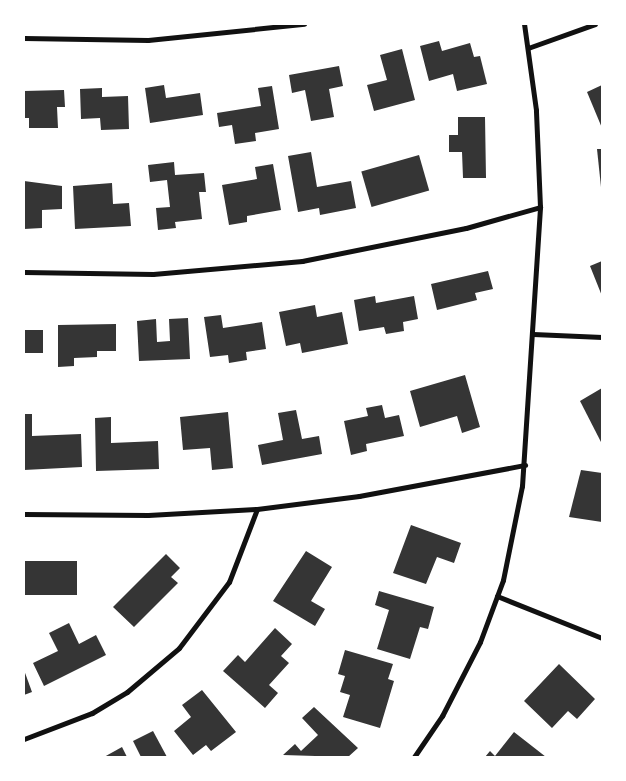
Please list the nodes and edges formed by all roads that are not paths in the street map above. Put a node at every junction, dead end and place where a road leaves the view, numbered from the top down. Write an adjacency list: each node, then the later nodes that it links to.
1 (304, 24): 4 (street)
2 (524, 24): 5 (street)
3 (595, 24): 5 (street)
4 (24, 38)
5 (528, 48): 6 (street)
6 (540, 207): 7 (street); 8 (street)
7 (24, 272)
8 (533, 334): 9 (street); 10 (street)
9 (602, 337)
10 (525, 464): 11 (street); 13 (street)
11 (257, 509): 12 (street); 15 (street)
12 (24, 514)
13 (497, 596): 14 (street); 16 (street)
14 (602, 638)
15 (24, 740)
16 (414, 757)

